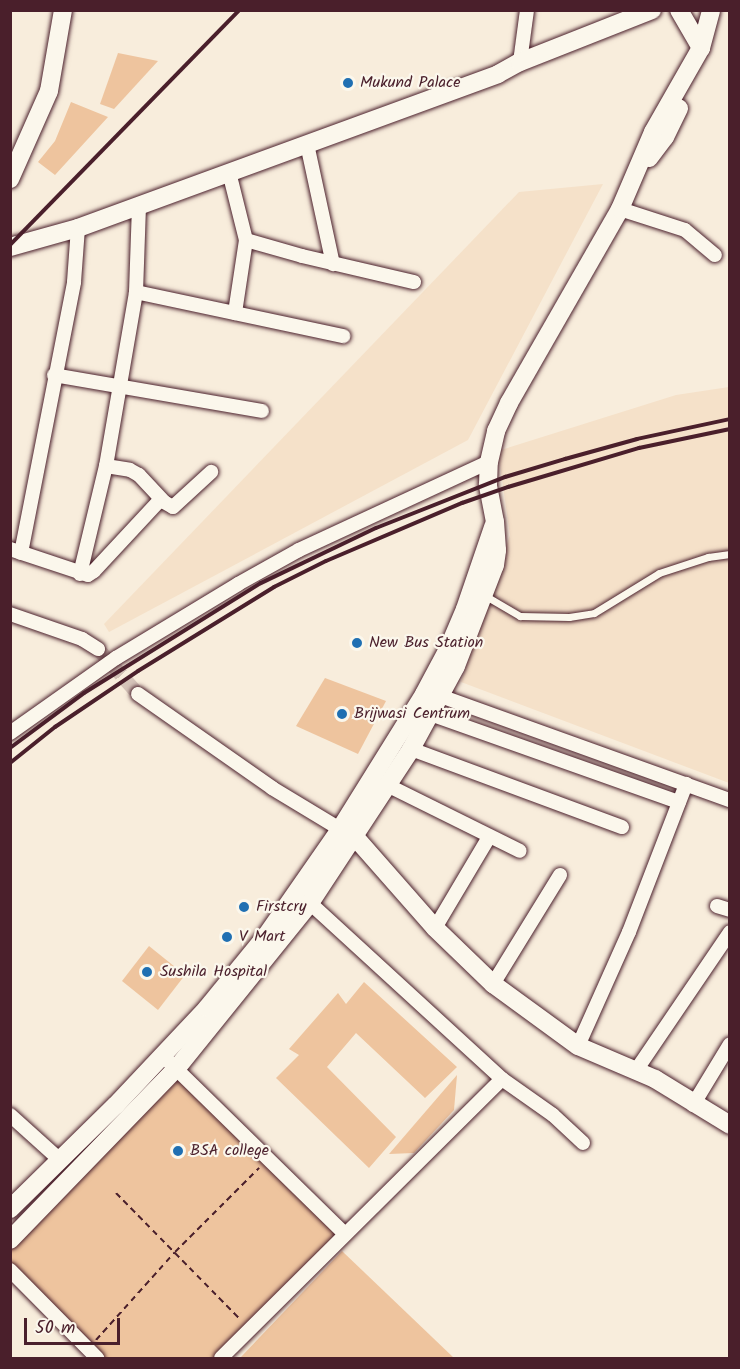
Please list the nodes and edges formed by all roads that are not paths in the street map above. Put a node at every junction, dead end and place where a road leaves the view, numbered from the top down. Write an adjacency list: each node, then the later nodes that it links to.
1 (63, 10): 12 (main road)
2 (528, 10): 8 (street)
3 (652, 10): 8 (main road)
4 (679, 10): 7 (main road)
5 (711, 10): 7 (main road)
6 (723, 10): 11 (main road)
7 (701, 48): 11 (main road)
8 (520, 62): 9 (main road)
9 (307, 144): 10 (main road); 19 (street)
10 (228, 172): 13 (main road); 16 (street)
11 (636, 173): 14 (main road)
12 (10, 179)
13 (139, 204): 15 (main road); 21 (street)
14 (620, 209): 18 (street); 27 (main road)
15 (78, 228): 17 (main road); 24 (street)
16 (246, 240): 19 (street); 22 (street)
17 (10, 247)
18 (715, 255)
19 (333, 264): 20 (street)
20 (414, 282)
21 (136, 292): 22 (street); 25 (street)
22 (235, 314): 23 (street)
23 (343, 336)
24 (54, 375): 25 (street); 32 (street)
25 (120, 388): 26 (street); 28 (street)
26 (262, 411)
27 (489, 462): 31 (main road); 41 (street)
28 (105, 466): 30 (street); 34 (street)
29 (211, 472): 30 (street)
30 (161, 499): 34 (street)
31 (495, 522): 35 (main road); 39 (main road)
32 (16, 551): 34 (street)
33 (729, 554): 35 (lane)
34 (80, 574)
35 (484, 595): 39 (main road)
36 (10, 614): 37 (street)
37 (98, 649)
38 (138, 694): 48 (street)
39 (433, 694): 40 (main road); 43 (street); 48 (main road)
40 (430, 714): 42 (main road); 46 (street)
41 (10, 733)
42 (411, 749): 44 (main road); 47 (street)
43 (686, 784): 45 (street); 46 (street)
44 (387, 785): 48 (main road); 49 (street)
45 (729, 800)
46 (679, 802): 57 (street)
47 (622, 827)
48 (347, 834): 52 (main road); 53 (main road); 58 (main road)
49 (489, 837): 50 (street); 53 (street)
50 (520, 851)
51 (560, 875): 55 (street)
52 (310, 903): 59 (main road); 61 (street)
53 (435, 928): 55 (main road)
54 (729, 932): 60 (street)
55 (493, 984): 57 (main road)
56 (729, 1044): 62 (street)
57 (578, 1046): 60 (main road)
58 (162, 1055): 59 (street); 66 (main road)
59 (176, 1069): 68 (street); 69 (main road)
60 (635, 1072): 62 (main road)
61 (502, 1080): 65 (street); 68 (street)
62 (693, 1105): 64 (main road)
63 (10, 1115): 66 (street)
64 (729, 1125)
65 (583, 1143)
66 (60, 1160): 67 (main road)
67 (10, 1209)
68 (345, 1234): 72 (street)
69 (10, 1240)
70 (10, 1270): 71 (street)
71 (92, 1354)
72 (221, 1359)

